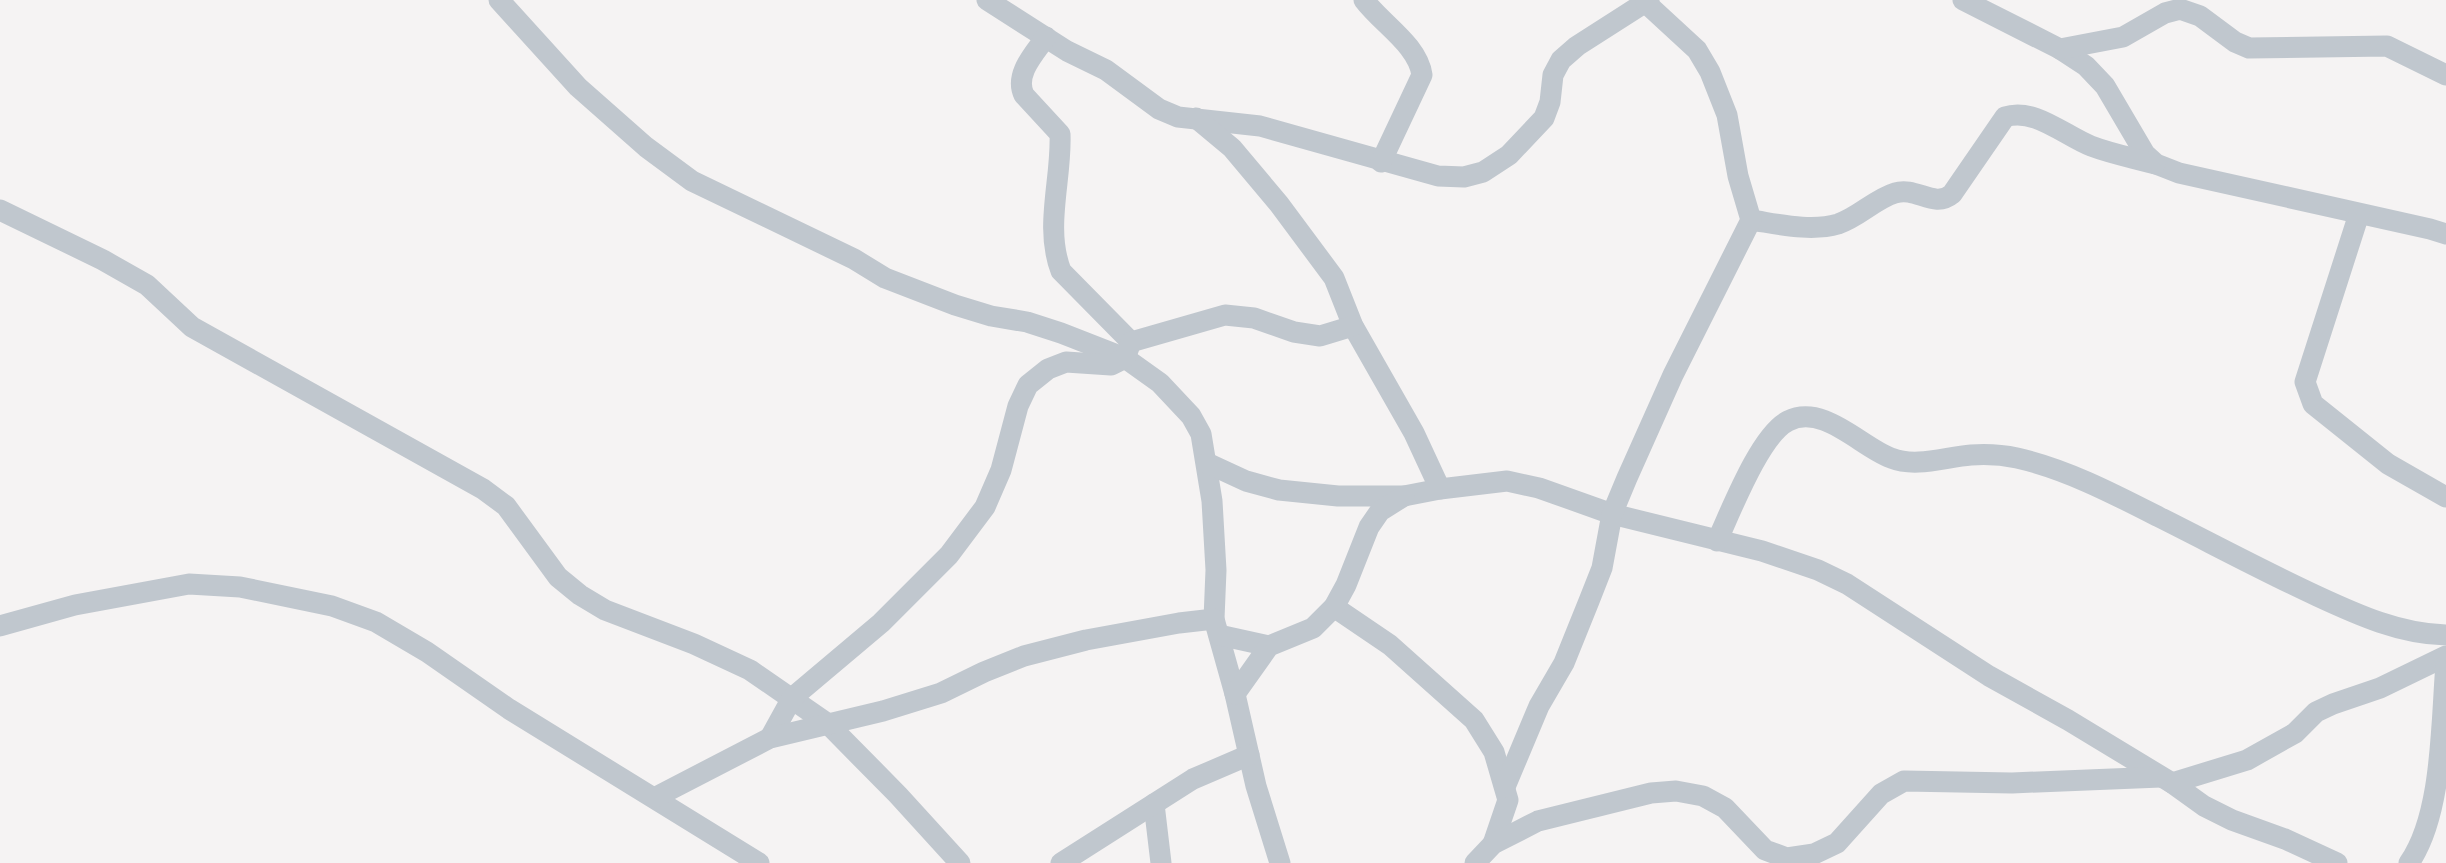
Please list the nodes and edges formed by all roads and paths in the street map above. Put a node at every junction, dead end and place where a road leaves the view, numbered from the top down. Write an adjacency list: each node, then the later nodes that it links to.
1 (498, 0): 17 (street)
2 (987, 0): 6 (street)
3 (1364, 0): 10 (street)
4 (1963, 0): 7 (street)
5 (1647, 1): 10 (street); 14 (street)
6 (1047, 37): 9 (street); 17 (street)
7 (2060, 49): 8 (street); 11 (street)
8 (2446, 75)
9 (1196, 118): 10 (street); 16 (street)
10 (1382, 162)
11 (2156, 164): 13 (street); 14 (street)
12 (0, 210): 32 (street)
13 (2359, 214): 15 (street); 21 (street)
14 (1751, 220): 22 (street)
15 (2446, 234)
16 (1353, 326): 17 (street); 19 (street)
17 (1128, 350): 18 (street); 32 (street)
18 (1207, 463): 20 (street); 26 (street)
19 (1440, 489): 20 (street); 22 (street)
20 (1404, 496): 24 (street)
21 (2446, 497)
22 (1612, 514): 23 (street); 37 (street)
23 (1718, 541): 27 (street); 36 (street)
24 (1334, 607): 28 (street); 37 (street)
25 (0, 626): 38 (street)
26 (1216, 627): 28 (street); 31 (street); 33 (street)
27 (2446, 635)
28 (1269, 646): 31 (street)
29 (2446, 656): 36 (street)
30 (2446, 664): 49 (street)
31 (1235, 694): 35 (street)
32 (792, 698): 33 (street); 34 (street)
33 (828, 724): 34 (street); 43 (street)
34 (770, 738): 38 (street)
35 (1249, 755): 39 (street); 46 (street)
36 (2167, 780): 40 (street); 48 (street)
37 (1507, 794): 40 (street); 41 (street)
38 (656, 797): 42 (street)
39 (1154, 804): 44 (street); 45 (street)
40 (1538, 821): 41 (street)
41 (1493, 844): 47 (street)
42 (759, 863)
43 (960, 863)
44 (1061, 863)
45 (1161, 863)
46 (1280, 863)
47 (1475, 863)
48 (2337, 863)
49 (2409, 863)

